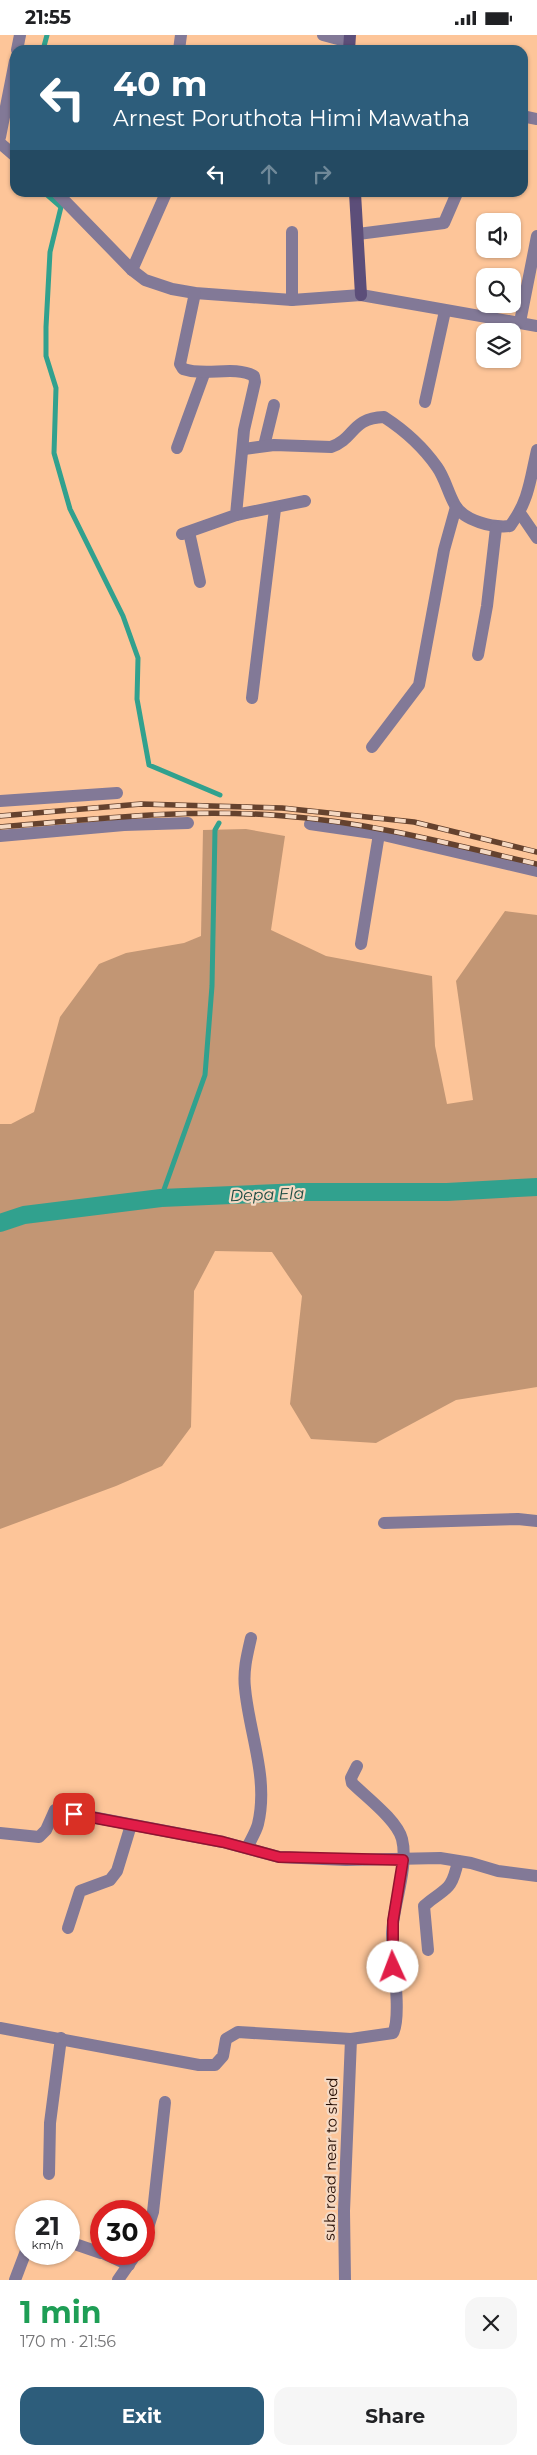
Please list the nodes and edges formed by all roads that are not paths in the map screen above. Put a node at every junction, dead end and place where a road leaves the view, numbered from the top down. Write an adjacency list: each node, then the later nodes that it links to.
1 (323, 35): 2 (street)
2 (349, 42)
3 (10, 86): 4 (street)
4 (0, 137)
5 (0, 143): 6 (street)
6 (10, 152)
7 (61, 197): 14 (street)
8 (164, 197): 14 (street)
9 (355, 197): 12 (street)
10 (455, 197): 12 (street)
11 (292, 232): 17 (street)
12 (358, 234): 16 (street)
13 (537, 236): 19 (street)
14 (132, 270): 15 (street)
15 (195, 293): 17 (street); 21 (street)
16 (361, 295): 17 (street); 18 (street)
17 (292, 300)
18 (445, 311): 19 (street); 22 (street)
19 (520, 322): 20 (street)
20 (537, 326)
21 (204, 374): 25 (street); 26 (street)
22 (425, 402)
23 (274, 405): 24 (street)
24 (264, 446): 26 (street); 29 (street)
25 (177, 448)
26 (244, 449): 32 (street)
27 (537, 450): 31 (street)
28 (305, 501): 30 (street)
29 (456, 507): 33 (street); 38 (street)
30 (275, 509): 32 (street); 37 (street)
31 (520, 513): 33 (street); 34 (street)
32 (236, 515): 35 (street)
33 (496, 528): 36 (street)
34 (537, 538)
35 (200, 582)
36 (478, 655)
37 (252, 698)
38 (372, 747)
39 (117, 793): 40 (street)
40 (0, 801)
41 (188, 823): 44 (street)
42 (310, 824): 43 (street)
43 (379, 835): 45 (street); 46 (street)
44 (0, 837)
45 (537, 871)
46 (361, 944)
47 (537, 1521): 48 (street)
48 (384, 1523)
49 (251, 1638): 53 (street)
50 (357, 1766): 54 (street)
51 (131, 1825): 52 (street); 53 (street); 57 (street)
52 (0, 1833)
53 (247, 1848): 54 (street)
54 (403, 1860): 55 (street); 61 (street)
55 (458, 1861): 56 (street); 58 (street)
56 (537, 1877)
57 (68, 1928)
58 (428, 1950)
59 (0, 2027): 60 (street)
60 (61, 2038): 61 (street); 63 (street)
61 (350, 2039): 69 (street, sub road near to shed)
62 (165, 2102): 64 (street)
63 (49, 2175)
64 (154, 2200)
65 (21, 2265): 67 (street)
66 (129, 2265): 68 (street)
67 (15, 2280)
68 (118, 2280)
69 (345, 2280)

